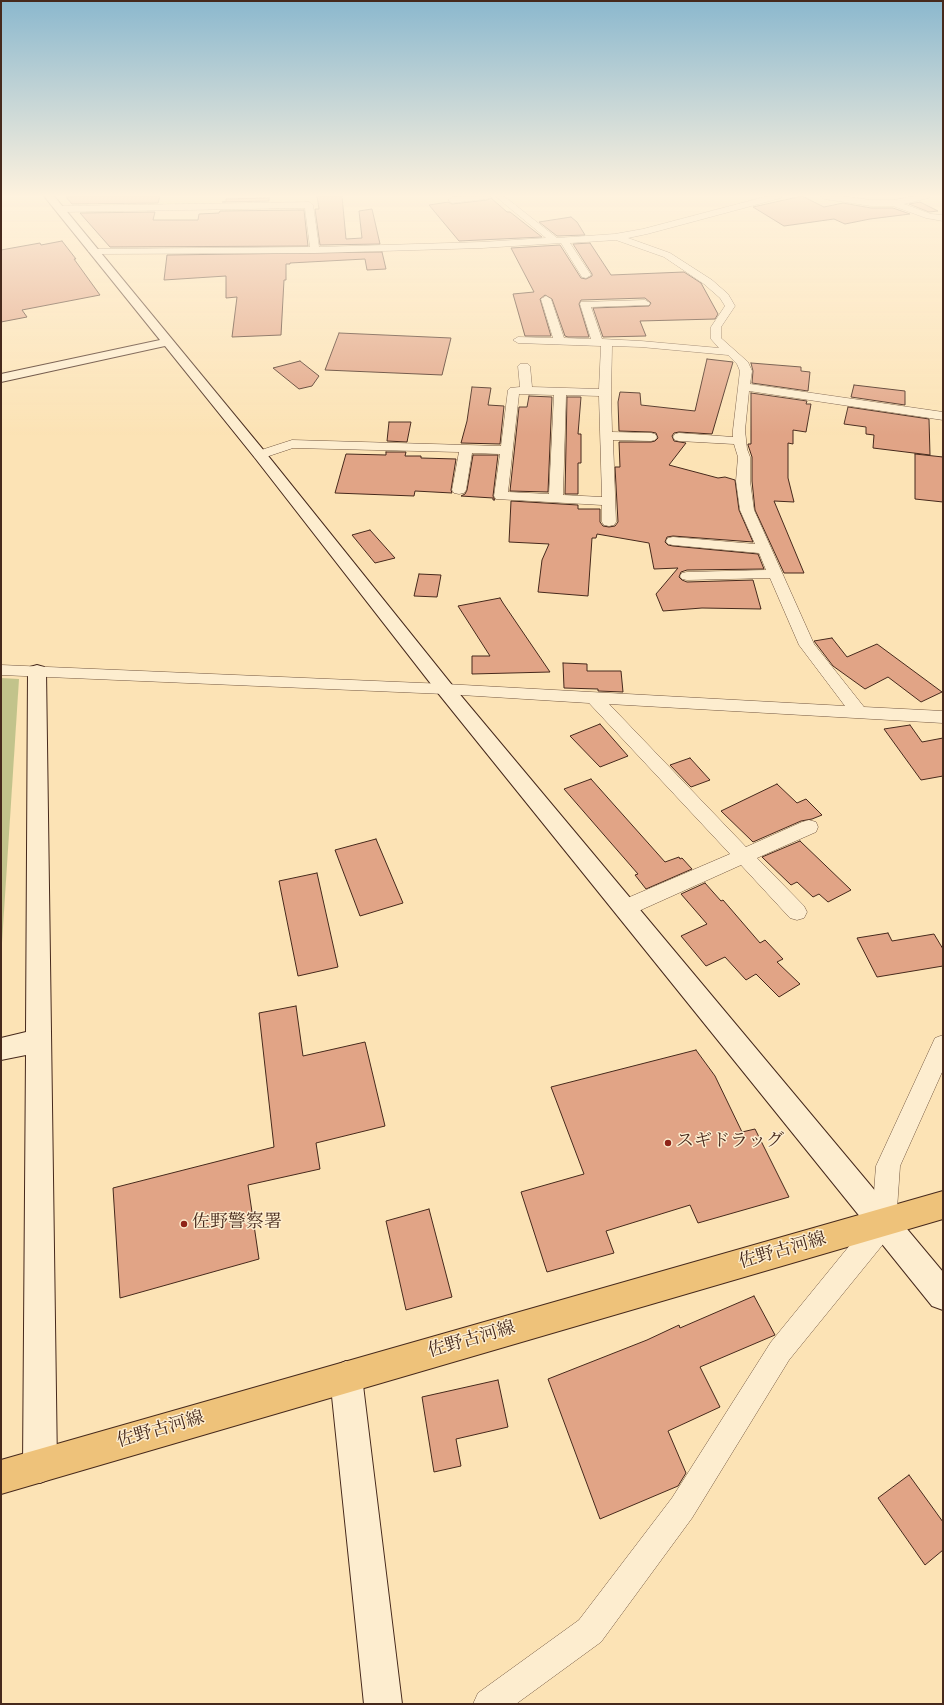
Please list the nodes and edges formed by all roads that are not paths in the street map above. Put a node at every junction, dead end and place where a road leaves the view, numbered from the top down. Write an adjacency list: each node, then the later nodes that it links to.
1 (113, 276): 7 (street)
2 (698, 276): 9 (street)
3 (546, 299): 6 (street)
4 (645, 303): 8 (street)
5 (518, 340): 6 (street)
6 (559, 341): 8 (street)
7 (167, 342): 11 (street); 23 (street)
8 (603, 343): 9 (street); 15 (street)
9 (730, 352): 12 (street)
10 (524, 366): 13 (street)
11 (1, 378)
12 (744, 388): 16 (street); 20 (street)
13 (526, 391): 14 (street); 22 (street)
14 (560, 392): 15 (street); 25 (street)
15 (605, 393): 17 (street)
16 (943, 416)
17 (606, 436): 18 (street); 26 (street)
18 (651, 437)
19 (679, 437): 20 (street)
20 (740, 441): 29 (street)
21 (466, 448): 22 (street); 23 (street); 24 (street)
22 (507, 450): 25 (street)
23 (260, 454): 34 (street)
24 (459, 490)
25 (556, 499): 26 (street)
26 (608, 501): 27 (street)
27 (609, 522)
28 (673, 540): 29 (street)
29 (764, 549): 30 (street)
30 (775, 574): 31 (street); 36 (street)
31 (687, 576)
32 (1, 670): 33 (street)
33 (37, 671): 34 (street); 42 (street)
34 (445, 688): 35 (street); 40 (street)
35 (593, 697): 36 (street); 39 (street)
36 (858, 711): 37 (street)
37 (943, 717)
38 (809, 827): 39 (street)
39 (744, 856): 40 (street); 41 (street)
40 (625, 908): 46 (street)
41 (797, 912)
42 (37, 1041): 44 (street); 49 (street)
43 (943, 1044): 46 (street)
44 (1, 1049)
45 (943, 1205): 46 (main road, 佐野古河線)
46 (884, 1223): 47 (street); 48 (main road, 佐野古河線); 52 (street)
47 (943, 1295)
48 (346, 1377): 49 (main road, 佐野古河線); 51 (street)
49 (40, 1466): 50 (main road, 佐野古河線)
50 (1, 1477)
51 (383, 1704)
52 (490, 1704)

